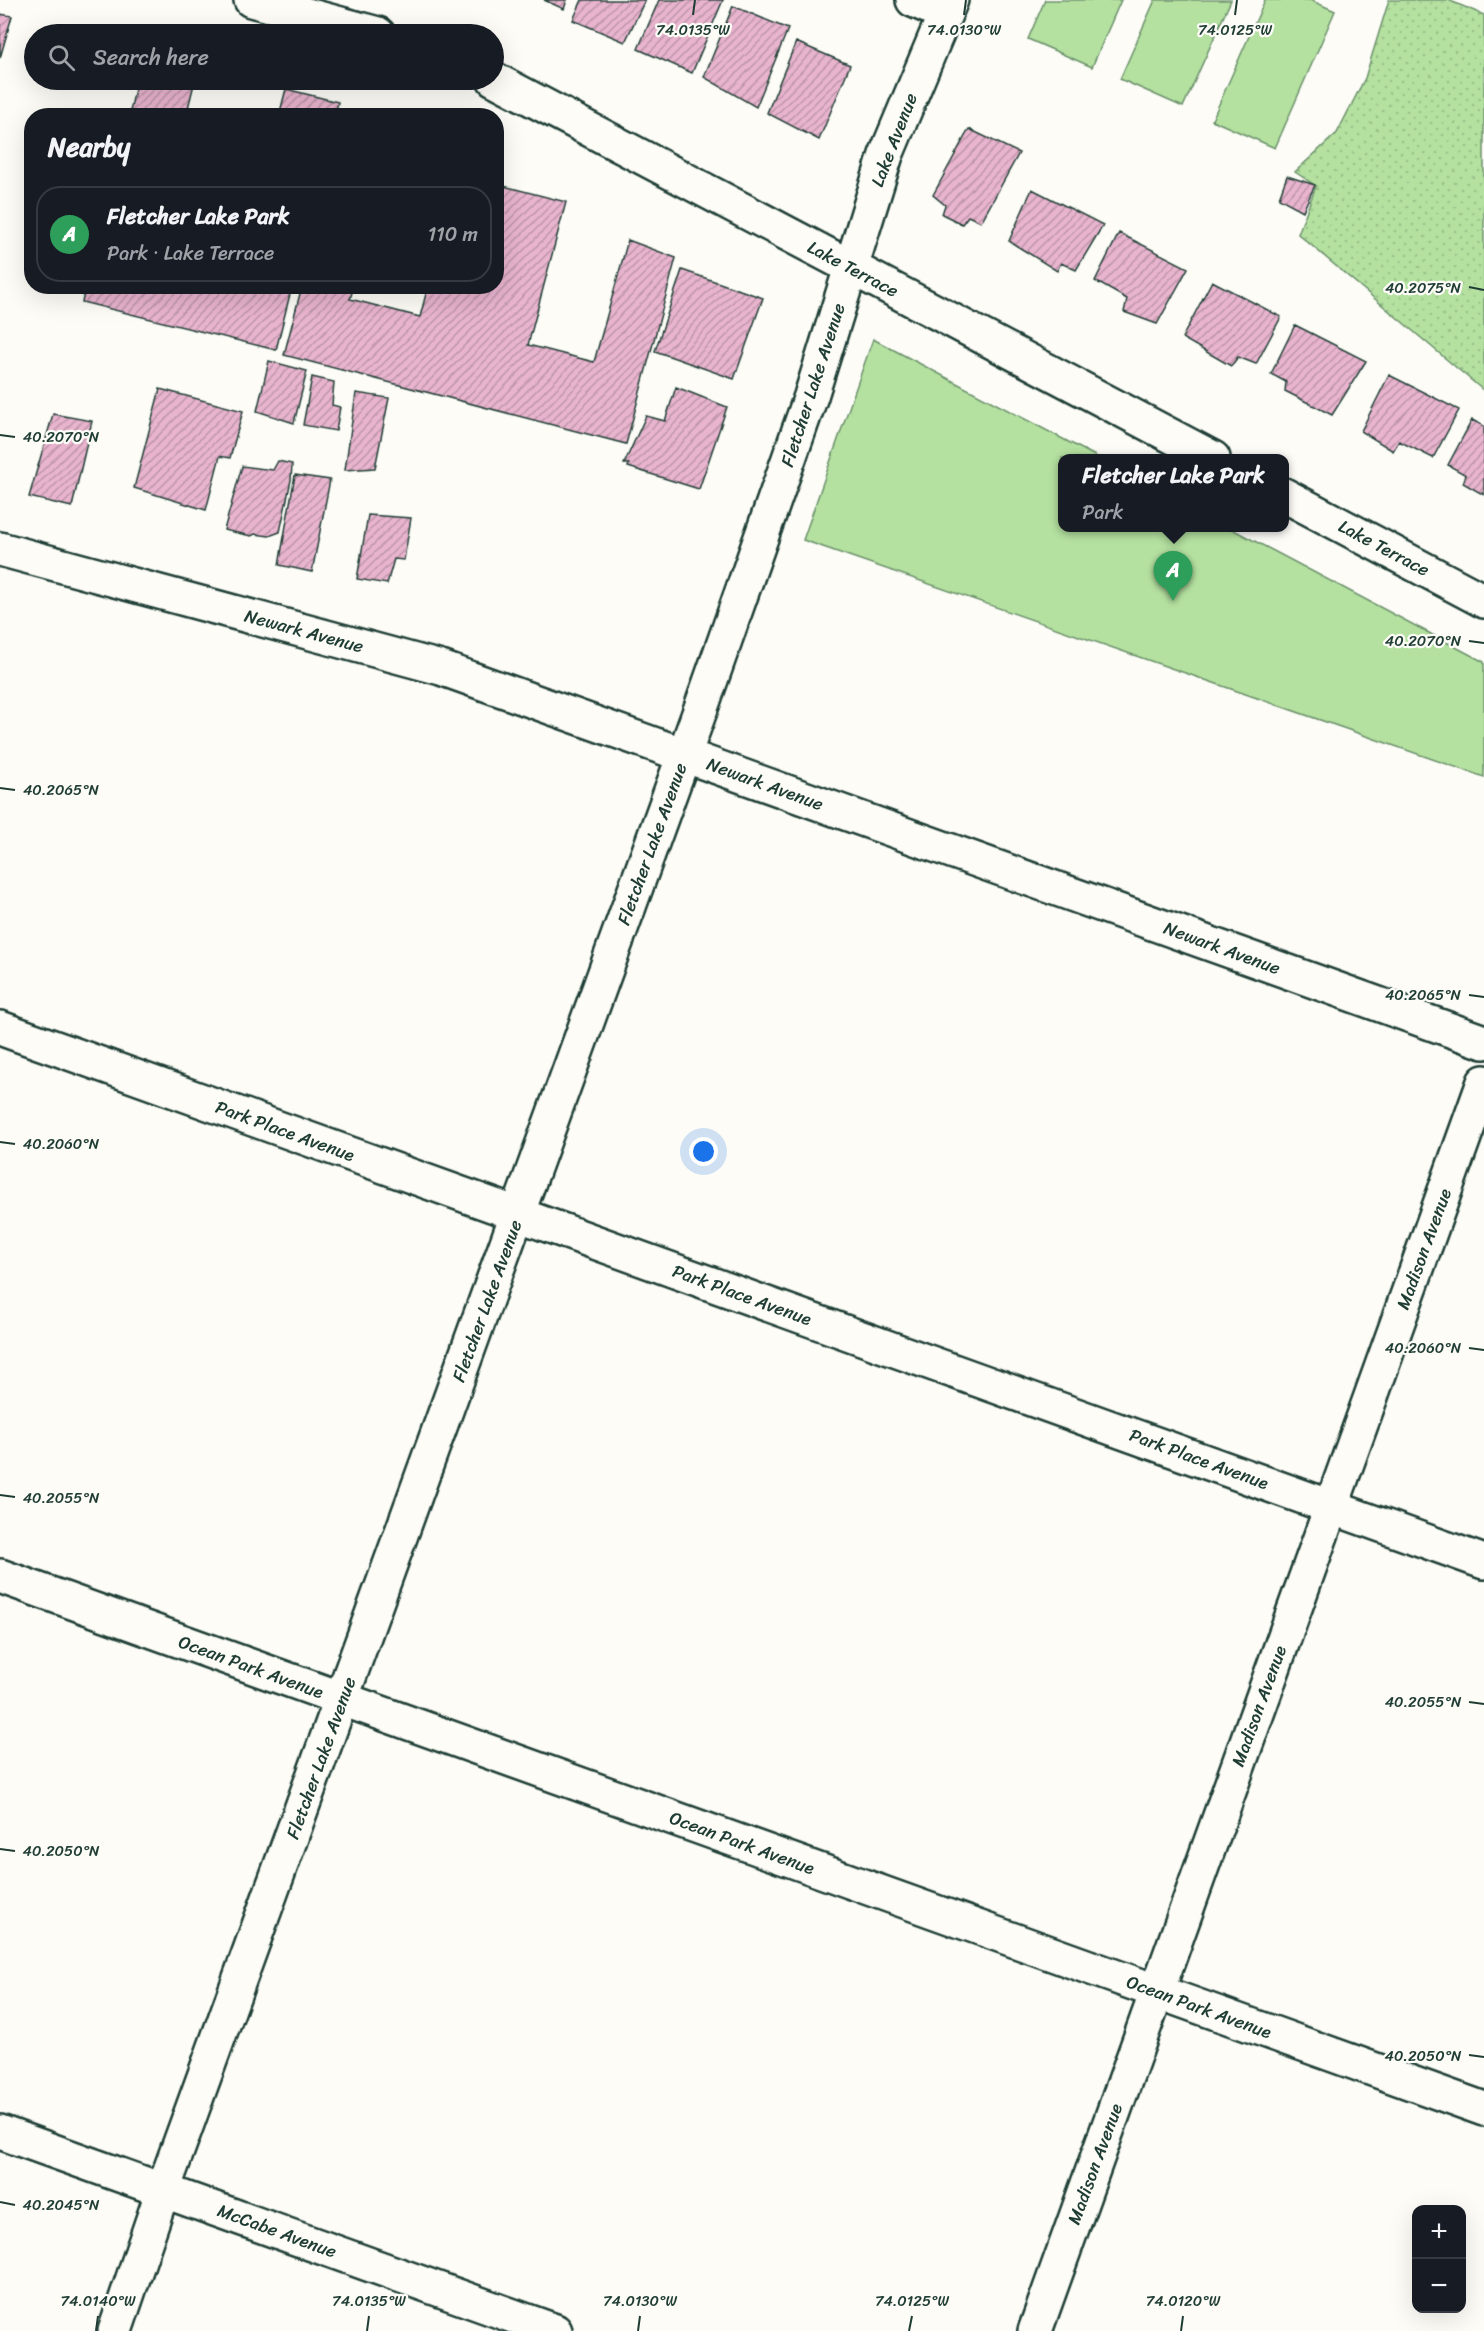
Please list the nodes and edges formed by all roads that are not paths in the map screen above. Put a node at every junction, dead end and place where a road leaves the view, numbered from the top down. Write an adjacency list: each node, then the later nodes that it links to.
1 (251, 0): 4 (street)
2 (913, 0): 3 (street)
3 (948, 7): 6 (street, Lake Avenue)
4 (341, 24)
5 (504, 84): 6 (street, Lake Terrace)
6 (851, 268): 7 (street, Lake Terrace); 11 (street, Fletcher Lake Avenue)
7 (1204, 454)
8 (1289, 498): 10 (street, Lake Terrace)
9 (0, 549): 11 (street, Newark Avenue)
10 (1484, 601)
11 (684, 755): 13 (street, Newark Avenue); 15 (street, Fletcher Lake Avenue)
12 (0, 1028): 15 (street, Park Place Avenue)
13 (1484, 1042)
14 (1484, 1082): 16 (street, Madison Avenue)
15 (518, 1215): 16 (street, Park Place Avenue); 19 (street, Fletcher Lake Avenue)
16 (1331, 1506): 17 (street, Park Place Avenue); 20 (street, Madison Avenue)
17 (1484, 1562)
18 (0, 1576): 19 (street, Ocean Park Avenue)
19 (342, 1700): 20 (street, Ocean Park Avenue); 23 (street, Fletcher Lake Avenue)
20 (1156, 1992): 21 (street, Ocean Park Avenue); 26 (street, Madison Avenue)
21 (1484, 2109)
22 (0, 2132): 23 (street, McCabe Avenue)
23 (163, 2190): 24 (street, Fletcher Lake Avenue); 25 (street, McCabe Avenue)
24 (115, 2331)
25 (555, 2331)
26 (1035, 2331)

